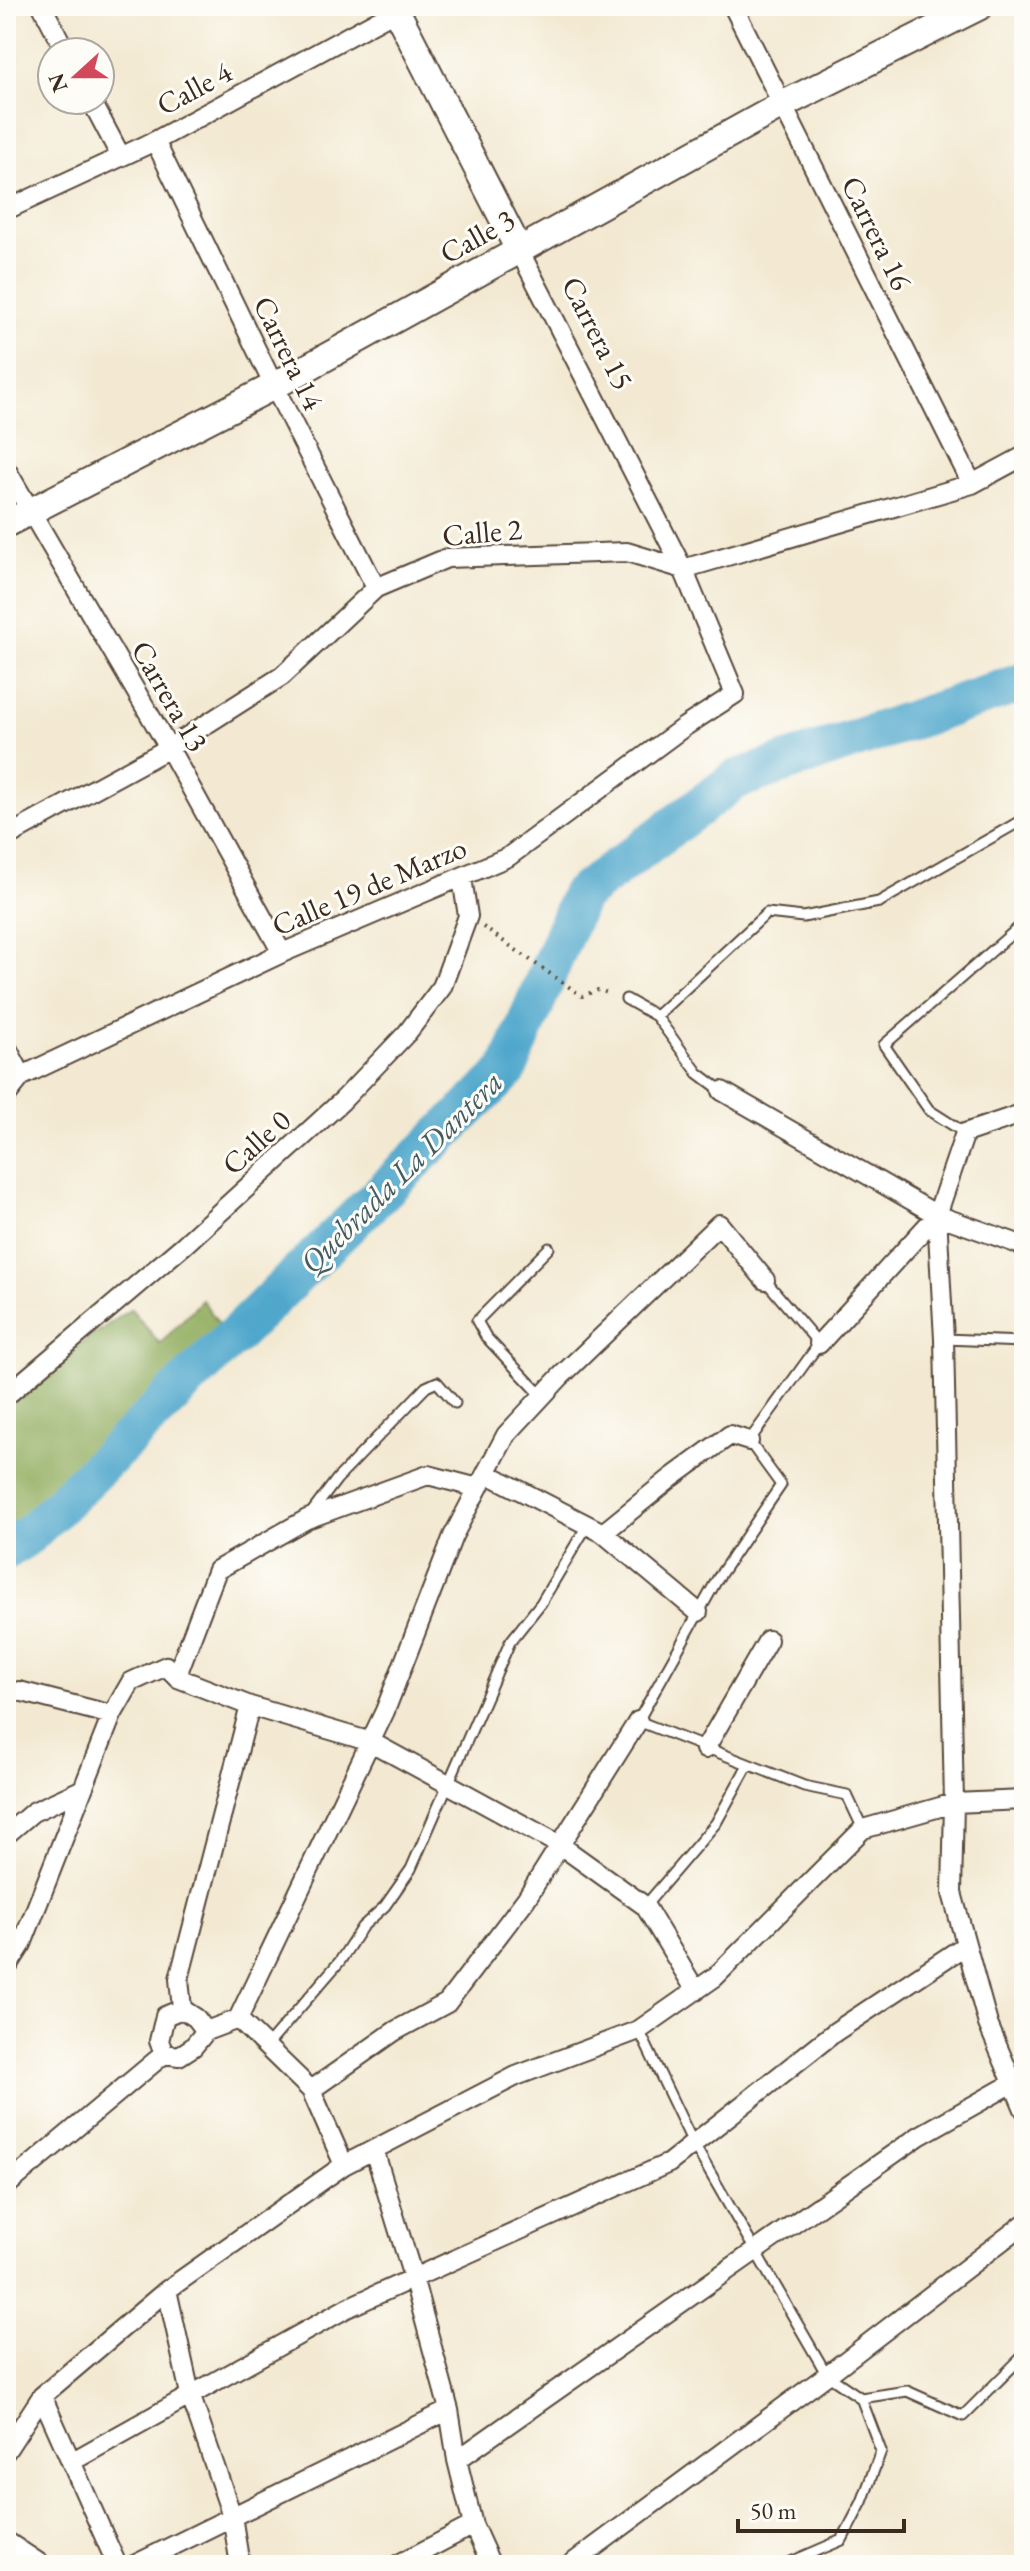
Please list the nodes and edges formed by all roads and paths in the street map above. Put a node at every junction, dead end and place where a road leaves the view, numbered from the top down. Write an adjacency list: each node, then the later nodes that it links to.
1 (42, 6): 5 (street)
2 (733, 6): 6 (street, Carrera 16)
3 (980, 6): 6 (street, Calle 3)
4 (398, 8): 8 (street, Calle 4); 11 (street, Carrera 15)
5 (58, 36)
6 (782, 105): 11 (street, Calle 3); 15 (street, Carrera 16)
7 (99, 116): 9 (street)
8 (155, 141): 9 (street, Calle 4); 12 (street, Carrera 14)
9 (120, 155): 10 (street, Calle 4)
10 (6, 210)
11 (519, 250): 12 (street, Calle 3); 18 (street, Carrera 15)
12 (274, 386): 16 (street, Calle 3); 19 (street, Carrera 14)
13 (1024, 456): 15 (street)
14 (6, 469): 16 (street, Carrera 13)
15 (972, 484): 18 (street)
16 (30, 511): 17 (street, Calle 3); 21 (street, Carrera 13)
17 (6, 524)
18 (683, 569): 19 (street, Calle 2); 20 (street, Carrera 15)
19 (376, 588): 21 (street, Calle 2)
20 (735, 694): 24 (street, Calle 19 de Marzo)
21 (169, 748): 23 (street, Calle 2); 27 (street, Carrera 13)
22 (1024, 819): 29 (lane)
23 (6, 837)
24 (462, 878): 25 (street, Calle 0); 27 (street, Calle 19 de Marzo)
25 (468, 916): 28 (path); 43 (street, Calle 0)
26 (1024, 923): 35 (lane)
27 (282, 953): 31 (street, Calle 19 de Marzo)
28 (626, 999): 29 (lane)
29 (656, 1016): 32 (lane)
30 (6, 1046): 31 (street)
31 (22, 1076): 33 (street, Calle 19 de Marzo)
32 (722, 1091): 36 (street)
33 (6, 1096)
34 (1024, 1113): 35 (street)
35 (965, 1133): 36 (street)
36 (937, 1215): 37 (street); 40 (street); 42 (street)
37 (1024, 1246)
38 (549, 1248): 44 (lane)
39 (765, 1280): 42 (lane); 44 (street)
40 (944, 1339): 41 (lane); 63 (street)
41 (1024, 1342)
42 (819, 1344): 46 (lane)
43 (6, 1396)
44 (542, 1396): 47 (street)
45 (455, 1403): 48 (lane)
46 (749, 1441): 49 (street); 50 (lane)
47 (482, 1481): 48 (street); 49 (street); 57 (street)
48 (307, 1519): 52 (street)
49 (596, 1528): 50 (street); 60 (lane)
50 (698, 1612): 56 (lane)
51 (768, 1640): 58 (street)
52 (178, 1678): 54 (street); 55 (street)
53 (6, 1695): 55 (street)
54 (250, 1706): 57 (street); 71 (street)
55 (112, 1715): 61 (street)
56 (638, 1721): 58 (lane); 66 (street)
57 (371, 1742): 60 (street); 72 (street)
58 (705, 1749): 59 (lane)
59 (748, 1765): 64 (lane); 67 (lane)
60 (447, 1783): 66 (street); 75 (lane)
61 (83, 1789): 65 (street); 69 (street)
62 (1024, 1800): 63 (street)
63 (954, 1803): 64 (street); 68 (street)
64 (863, 1829): 70 (street)
65 (6, 1835)
66 (560, 1845): 67 (street); 78 (street)
67 (645, 1906): 70 (street)
68 (966, 1945): 77 (street); 80 (street)
69 (6, 1969)
70 (696, 1991): 73 (street)
71 (182, 2009): 74 (street); 76 (street)
72 (238, 2019): 74 (street); 75 (street)
73 (639, 2030): 80 (lane); 81 (street)
74 (206, 2031): 76 (street)
75 (266, 2047): 78 (street)
76 (164, 2054): 83 (street)
77 (1013, 2083): 79 (street); 85 (street)
78 (311, 2090): 82 (street)
79 (1024, 2109)
80 (693, 2143): 85 (lane); 86 (street)
81 (374, 2150): 82 (street); 86 (street)
82 (344, 2165): 87 (street)
83 (6, 2186)
84 (1024, 2224): 89 (street)
85 (756, 2251): 89 (lane); 95 (street)
86 (413, 2277): 90 (street); 93 (street)
87 (167, 2290): 90 (street); 91 (street)
88 (1024, 2355): 92 (lane)
89 (827, 2375): 92 (lane); 106 (street)
90 (190, 2394): 96 (street); 97 (street)
91 (42, 2396): 94 (street); 96 (street)
92 (861, 2398): 107 (lane)
93 (449, 2410): 95 (street); 97 (street)
94 (6, 2451)
95 (457, 2460): 98 (street)
96 (71, 2462): 101 (street)
97 (232, 2516): 102 (street); 103 (street)
98 (473, 2525): 104 (street); 105 (street)
99 (6, 2541): 100 (street)
100 (42, 2565)
101 (117, 2565)
102 (134, 2565)
103 (240, 2565)
104 (397, 2565)
105 (491, 2565)
106 (570, 2565)
107 (784, 2565)

